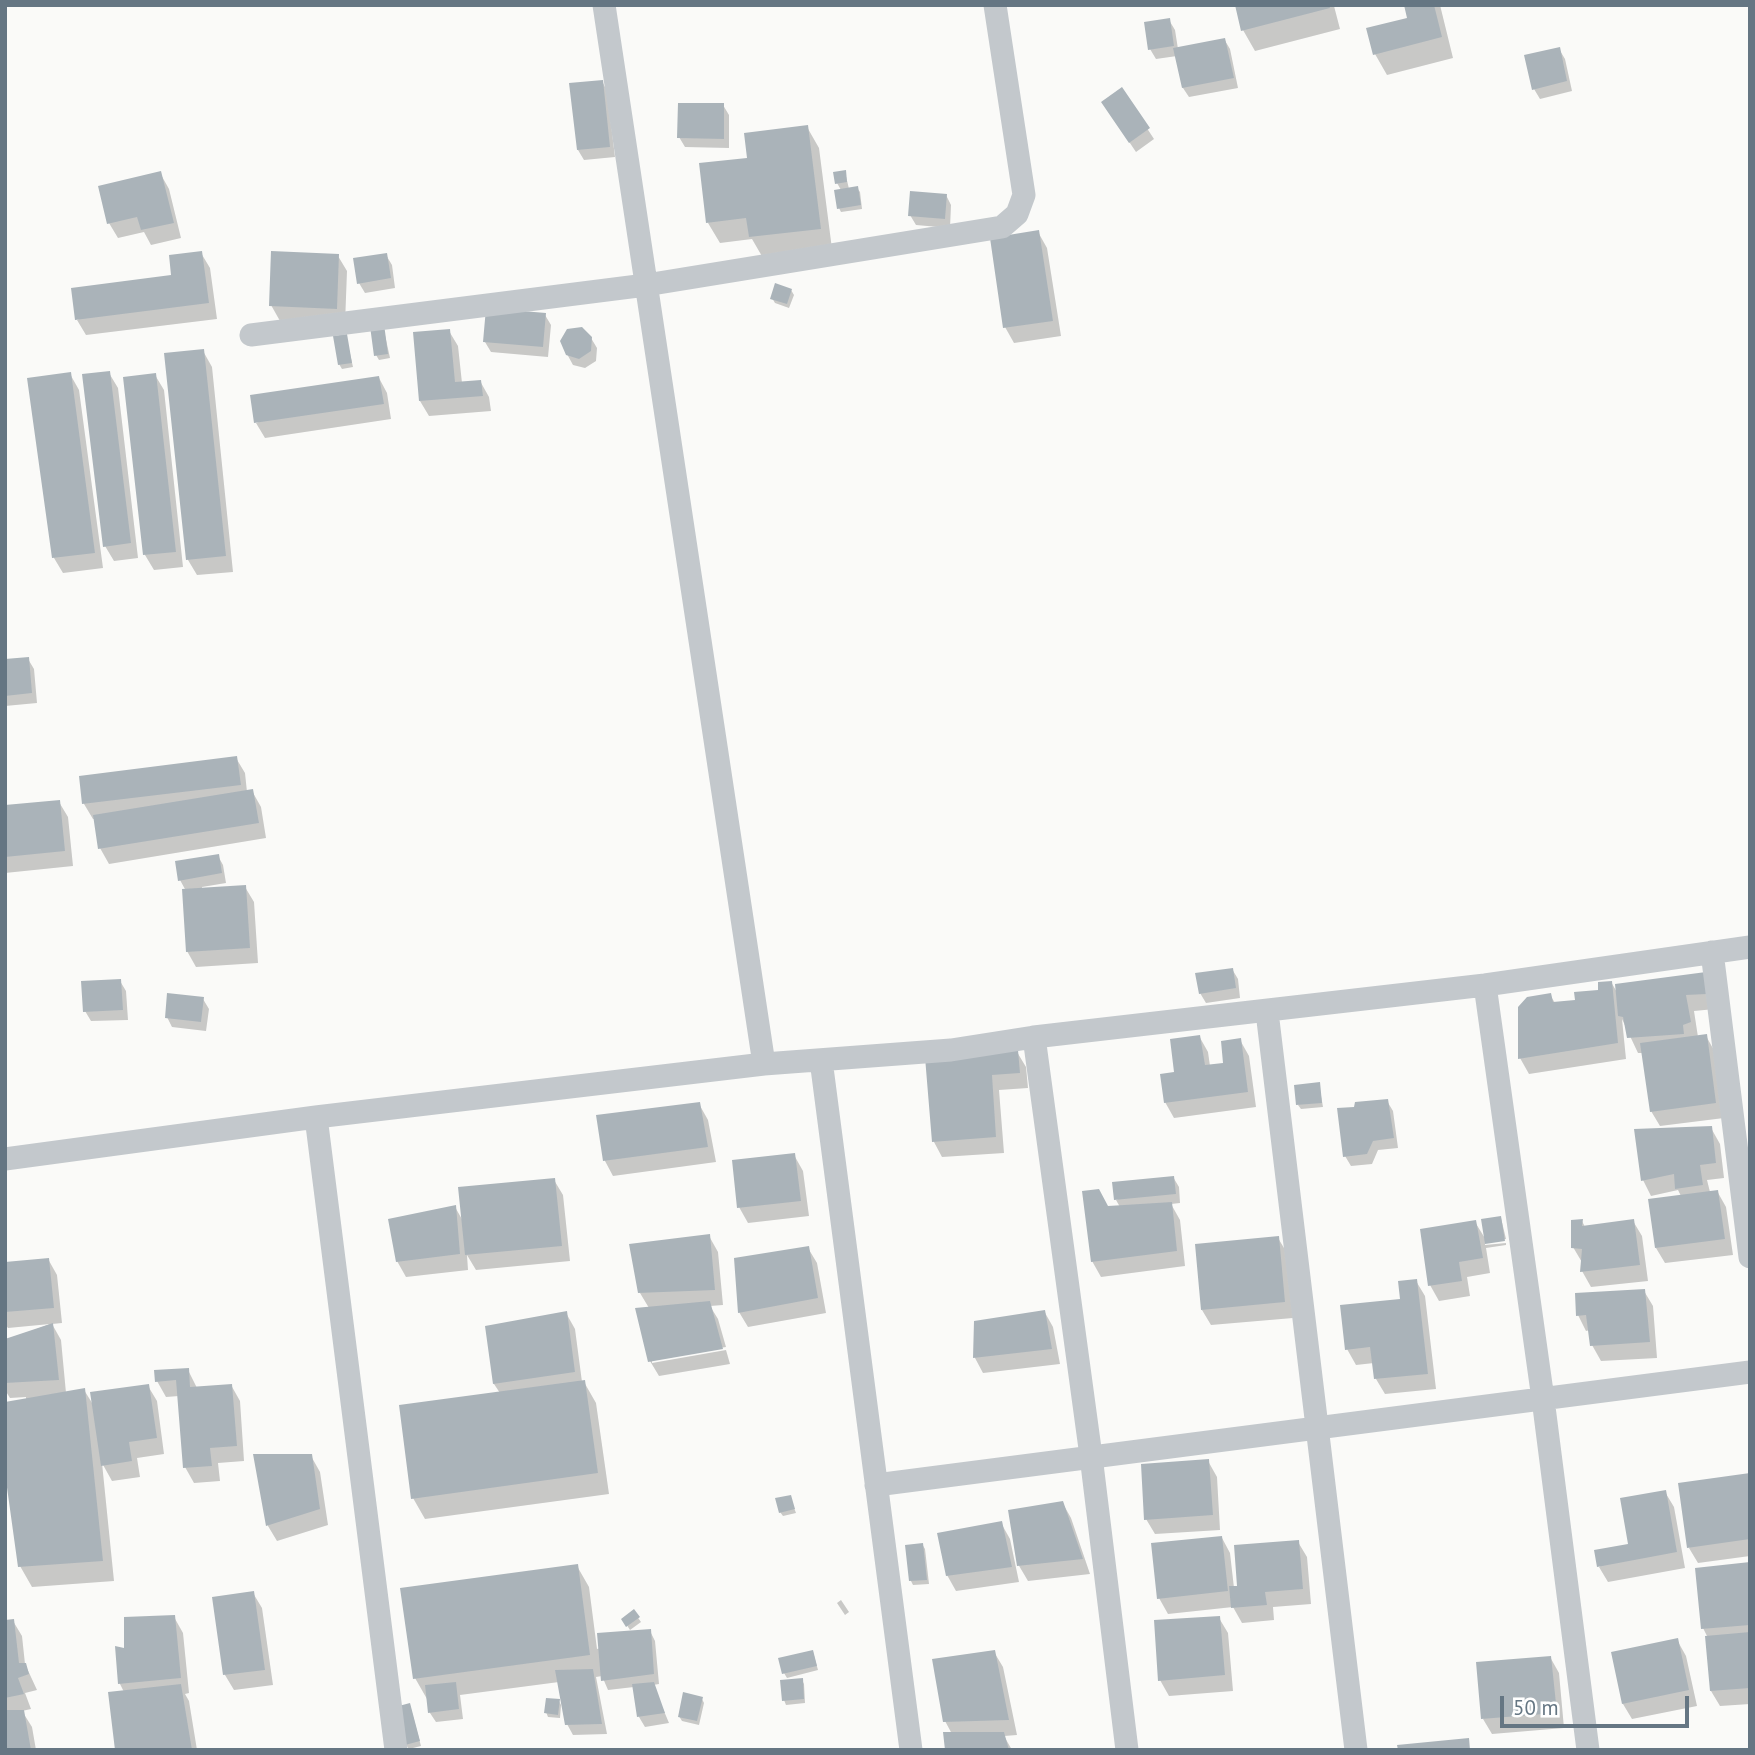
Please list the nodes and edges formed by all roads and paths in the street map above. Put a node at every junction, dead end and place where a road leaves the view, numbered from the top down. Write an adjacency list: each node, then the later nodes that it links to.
1 (604, 5): 3 (street)
2 (995, 5): 3 (street)
3 (646, 285): 4 (street); 11 (street)
4 (251, 335)
5 (1750, 947): 6 (street)
6 (1712, 952): 7 (street); 14 (street)
7 (1485, 985): 8 (street); 16 (street)
8 (1267, 1012): 9 (street); 17 (street)
9 (1034, 1037): 10 (street); 18 (street)
10 (821, 1060): 11 (street); 19 (street)
11 (764, 1063): 12 (street)
12 (316, 1117): 13 (street); 20 (street)
13 (5, 1159)
14 (1750, 1257)
15 (1750, 1373): 16 (street)
16 (1543, 1399): 17 (street); 24 (street)
17 (1317, 1428): 18 (street); 23 (street)
18 (1091, 1456): 19 (street); 22 (street)
19 (876, 1485): 21 (street)
20 (396, 1750)
21 (911, 1750)
22 (1127, 1750)
23 (1356, 1750)
24 (1588, 1750)

